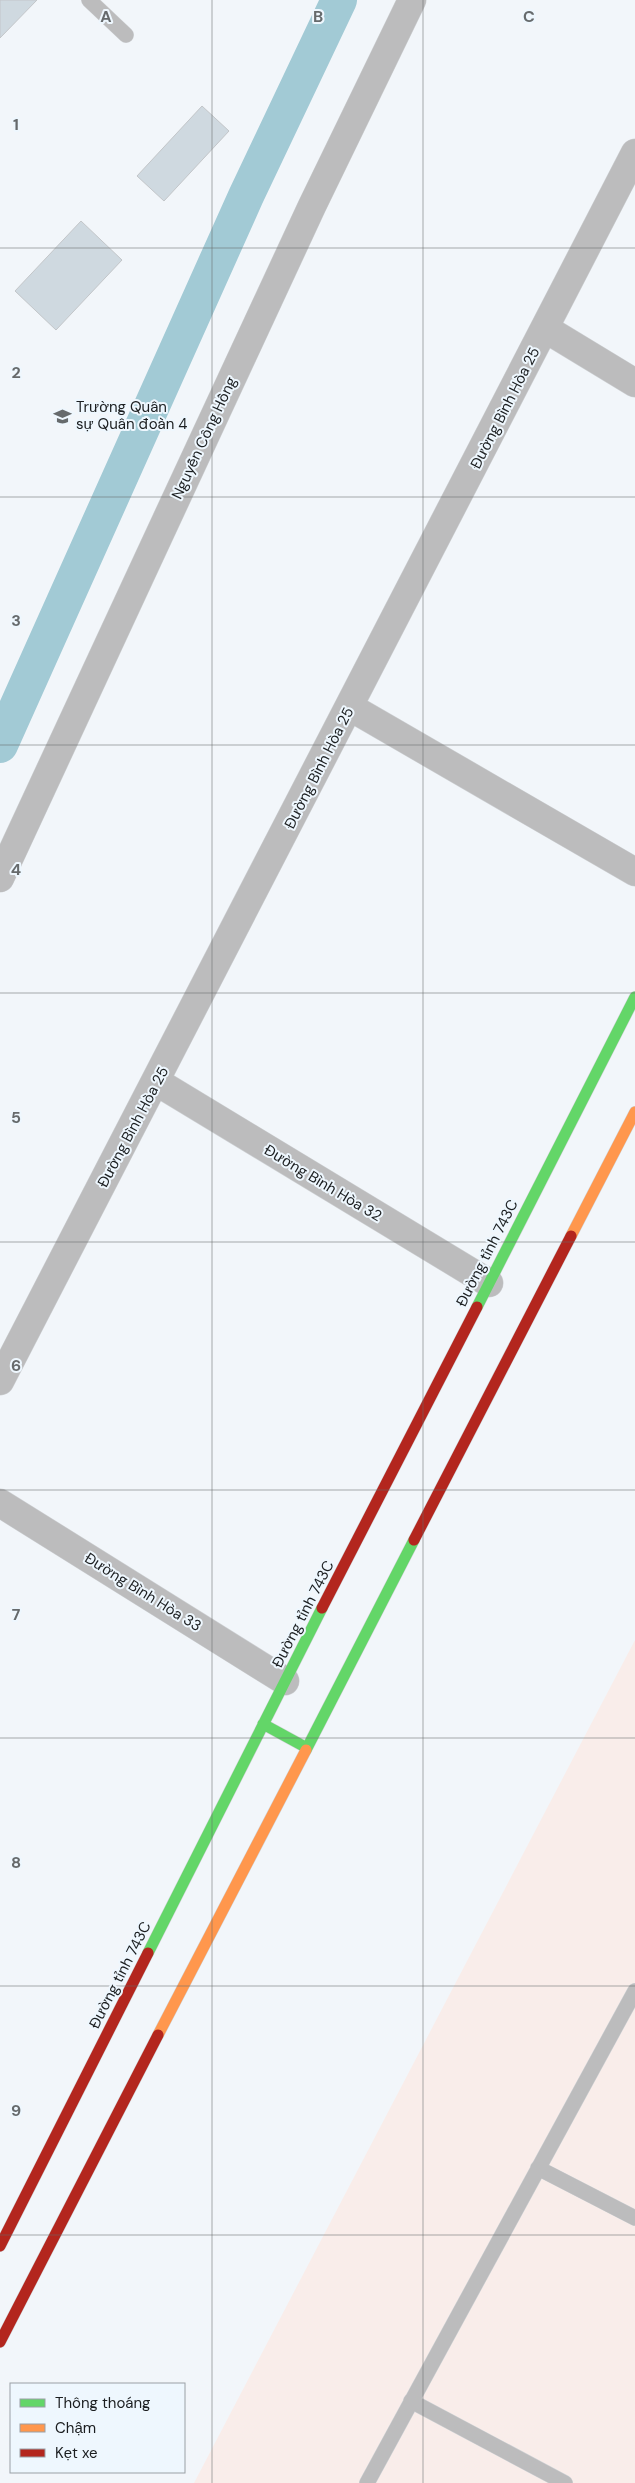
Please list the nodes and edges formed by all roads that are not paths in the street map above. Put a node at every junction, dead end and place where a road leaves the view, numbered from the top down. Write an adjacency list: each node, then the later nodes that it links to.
1 (89, 0): 3 (lane)
2 (412, 0): 9 (street, Nguyễn Công Hồng)
3 (126, 35)
4 (635, 153): 5 (street, Đường Bình Hòa 25)
5 (546, 329): 6 (street); 7 (street, Đường Bình Hòa 25)
6 (635, 383)
7 (350, 706): 8 (street); 11 (street, Đường Bình Hòa 25)
8 (635, 872)
9 (0, 878)
10 (635, 997): 13 (main road, Đường tỉnh 743C)
11 (157, 1082): 13 (street, Đường Bình Hòa 32); 14 (street, Đường Bình Hòa 25)
12 (635, 1112): 18 (main road)
13 (489, 1284): 16 (main road, Đường tỉnh 743C)
14 (0, 1381)
15 (0, 1503): 16 (street, Đường Bình Hòa 33)
16 (285, 1681): 17 (main road, Đường tỉnh 743C)
17 (263, 1724): 18 (main road); 22 (main road, Đường tỉnh 743C)
18 (307, 1748): 23 (main road)
19 (635, 1991): 20 (lane)
20 (538, 2168): 21 (lane); 24 (lane)
21 (635, 2218)
22 (0, 2246)
23 (0, 2342)
24 (411, 2401): 25 (lane); 26 (lane)
25 (366, 2483)
26 (565, 2483)

